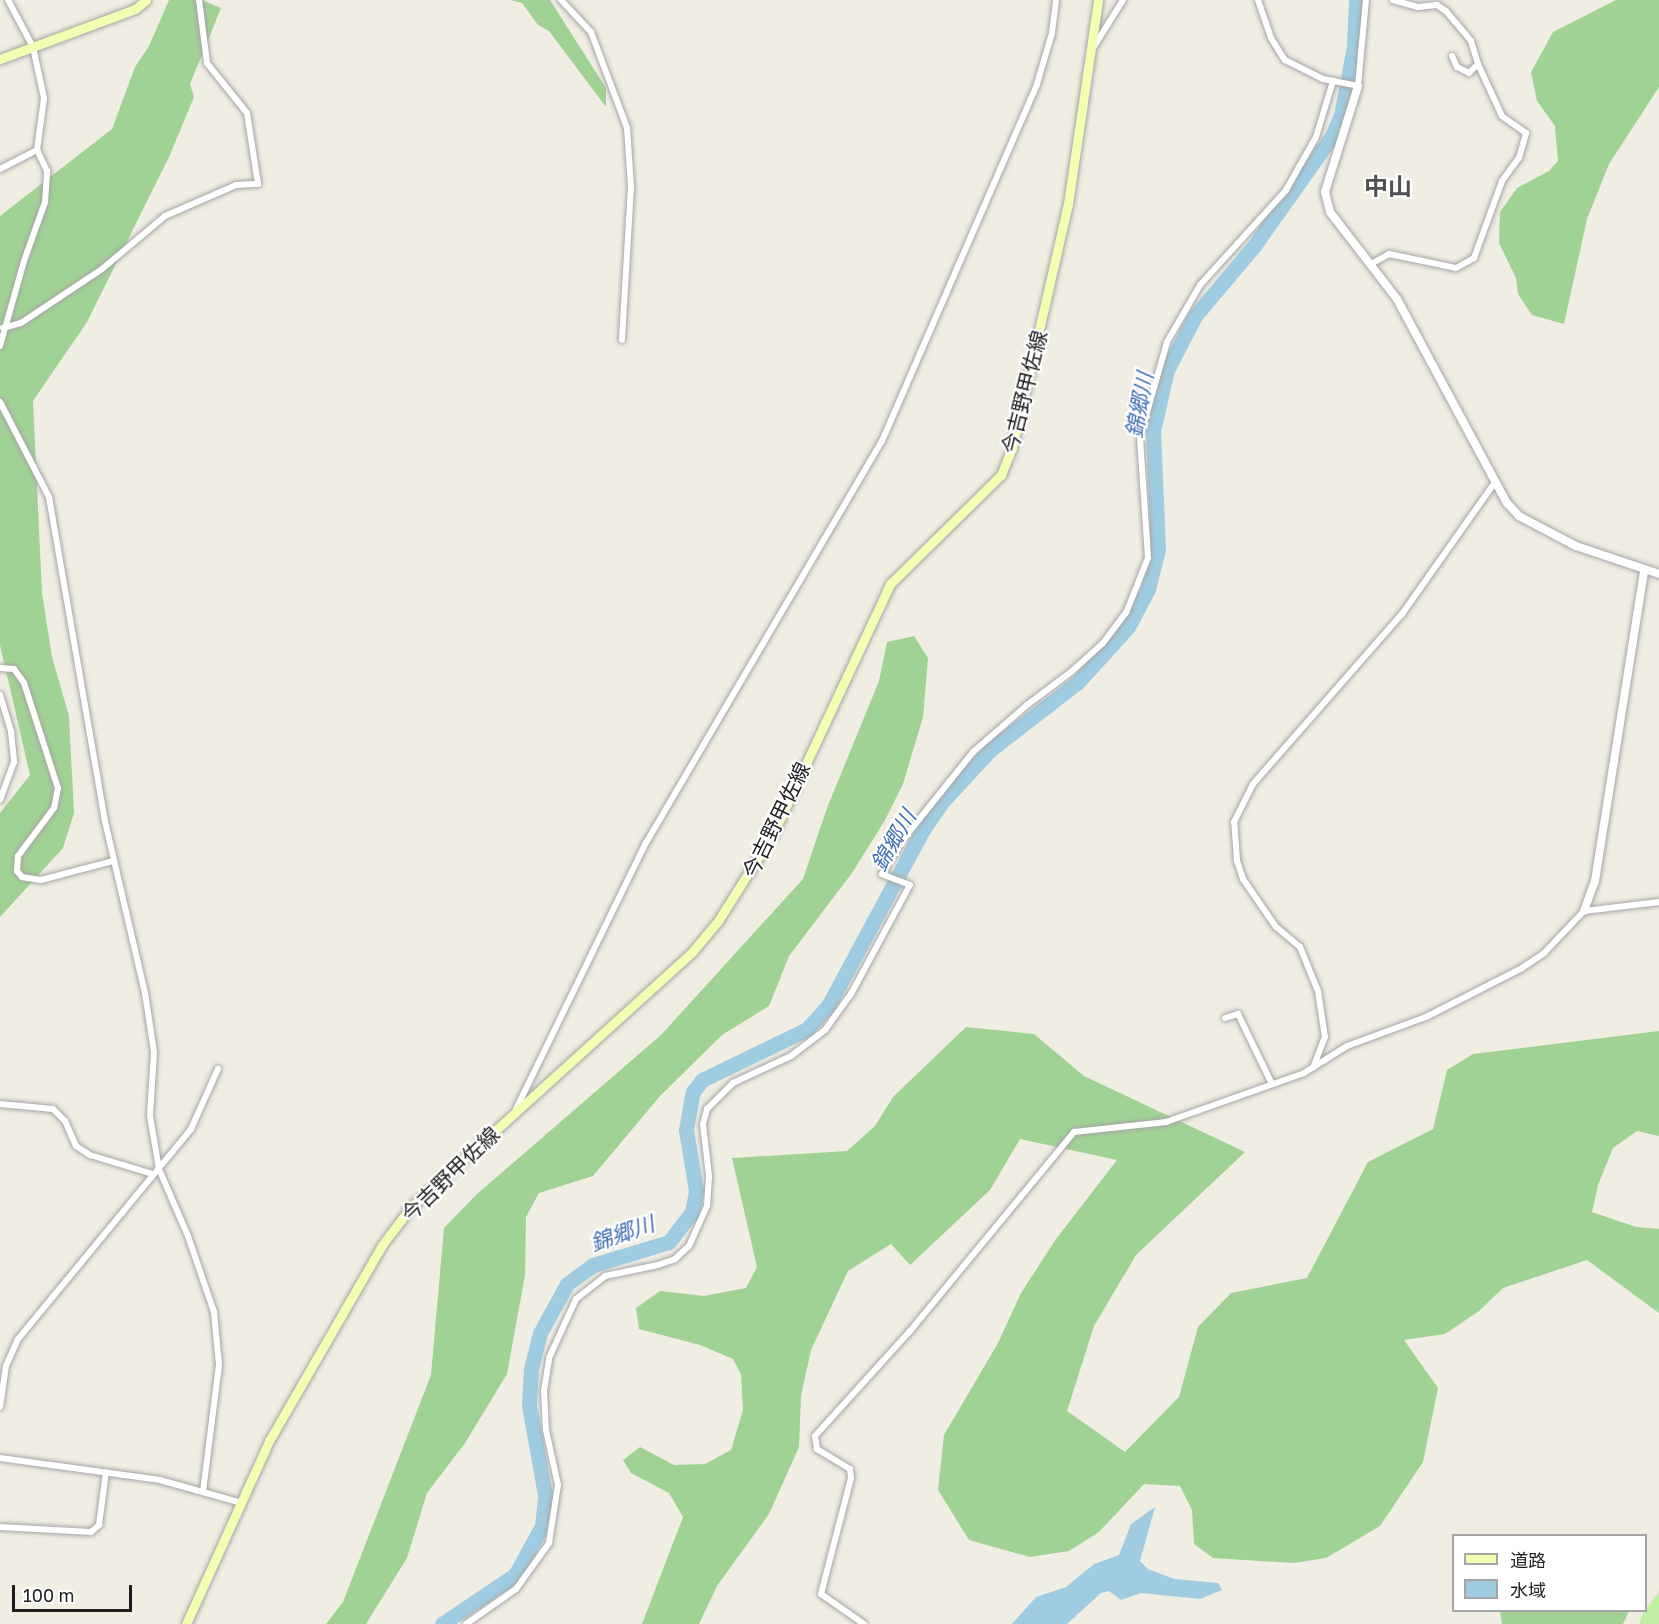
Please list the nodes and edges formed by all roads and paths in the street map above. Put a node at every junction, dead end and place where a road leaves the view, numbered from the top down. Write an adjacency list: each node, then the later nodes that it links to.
1 (8, 0): 11 (street)
2 (146, 0): 11 (main road)
3 (199, 0): 21 (street)
4 (561, 0): 22 (street)
5 (1056, 0): 39 (street)
6 (1098, 0): 12 (main road, 今吉野甲佐線)
7 (1123, 0): 12 (street)
8 (1258, 0): 16 (street)
9 (1366, 0): 17 (street)
10 (1393, 0): 15 (street)
11 (33, 47): 14 (main road); 18 (street)
12 (1091, 50): 39 (main road, 今吉野甲佐線)
13 (1452, 56): 15 (street)
14 (0, 59)
15 (1478, 64): 20 (street)
16 (1333, 81): 17 (street); 49 (street)
17 (1358, 86): 20 (street)
18 (37, 150): 19 (street); 21 (street)
19 (0, 169)
20 (1371, 264): 25 (street)
21 (3, 328): 23 (street)
22 (622, 340)
23 (0, 346)
24 (0, 402): 31 (street)
25 (1495, 482): 26 (street); 35 (street)
26 (1644, 570): 27 (street); 33 (street)
27 (1659, 573)
28 (0, 668): 31 (street)
29 (0, 695): 30 (street)
30 (0, 800)
31 (113, 861): 40 (street)
32 (1659, 902): 33 (street)
33 (1584, 911): 35 (street)
34 (1225, 1018): 37 (street)
35 (1313, 1068): 37 (street)
36 (218, 1069): 40 (street)
37 (1272, 1084): 50 (street)
38 (0, 1104): 41 (street)
39 (514, 1113): 46 (main road, 今吉野甲佐線)
40 (159, 1169): 41 (street); 45 (street)
41 (153, 1174): 42 (street)
42 (0, 1407)
43 (0, 1458): 44 (street)
44 (106, 1472): 45 (street); 47 (street)
45 (203, 1491): 46 (street)
46 (242, 1503): 48 (main road, 今吉野甲佐線)
47 (0, 1527)
48 (186, 1624)
49 (466, 1624)
50 (864, 1624)

